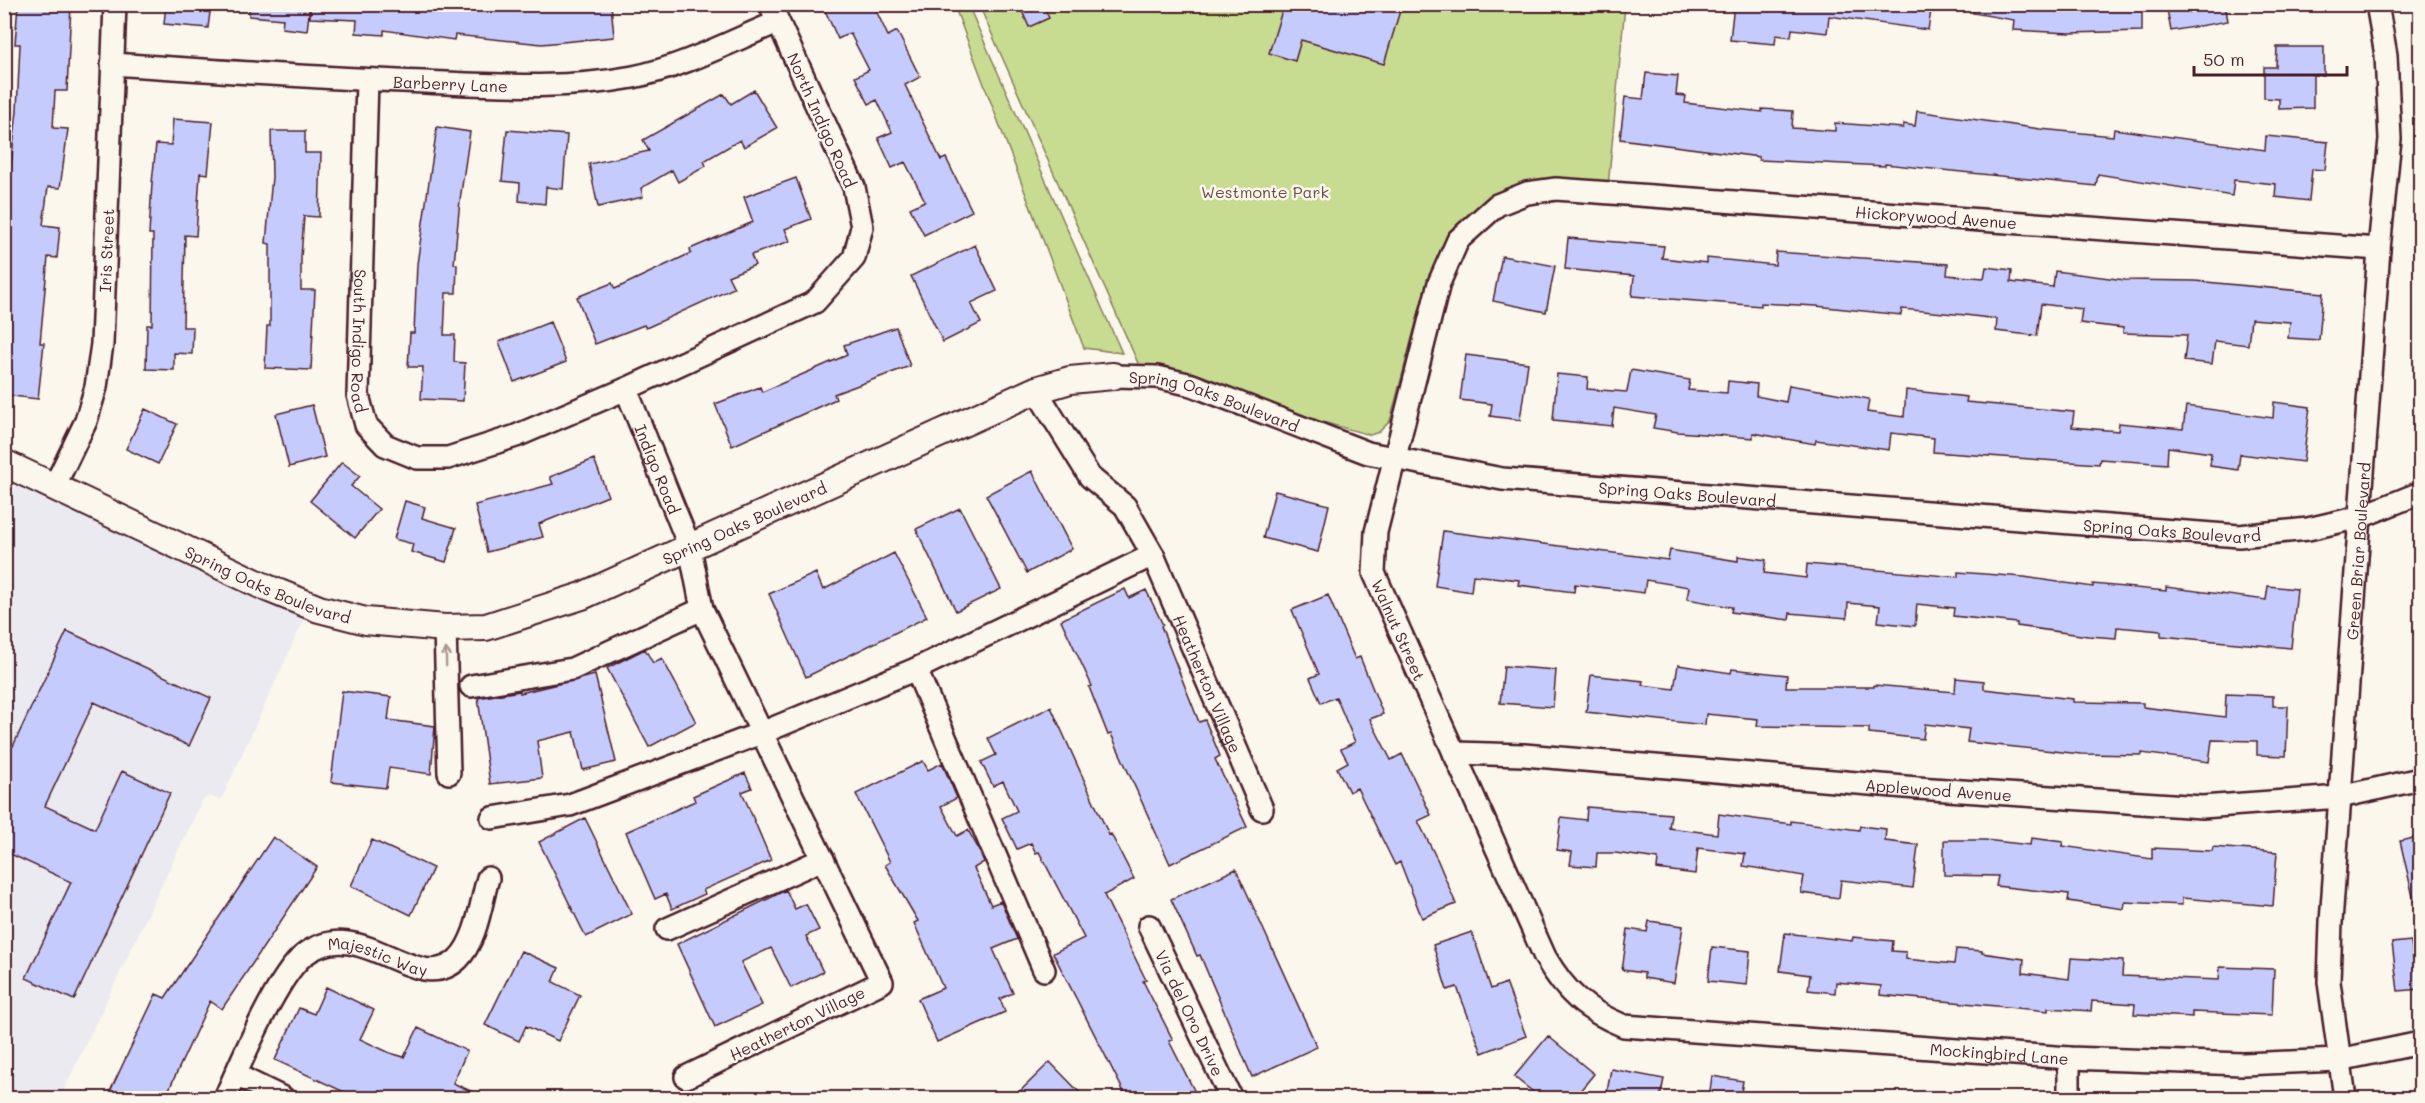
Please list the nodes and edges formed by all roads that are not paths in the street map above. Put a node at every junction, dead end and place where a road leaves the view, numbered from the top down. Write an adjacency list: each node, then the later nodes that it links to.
1 (115, 4): 4 (street, Iris Street)
2 (2378, 4): 7 (street, Green Briar Boulevard)
3 (774, 13): 5 (street, Barberry Lane); 9 (street, North Indigo Road)
4 (112, 64): 5 (street, Barberry Lane); 13 (street, Iris Street)
5 (367, 80): 9 (street, South Indigo Road)
6 (1497, 205): 7 (street, Hickorywood Avenue); 11 (street, Walnut Street)
7 (2379, 249): 15 (street, Green Briar Boulevard)
8 (1113, 376): 10 (street, Spring Oaks Boulevard); 11 (street, Spring Oaks Boulevard)
9 (626, 389): 16 (street, Indigo Road)
10 (1036, 390): 16 (street, Spring Oaks Boulevard); 17 (street, Heatherton Village)
11 (1394, 458): 15 (street, Spring Oaks Boulevard); 23 (street, Walnut Street)
12 (4, 463): 13 (street, Spring Oaks Boulevard)
13 (54, 487): 19 (street, Spring Oaks Boulevard)
14 (2421, 493): 15 (street, Spring Oaks Boulevard)
15 (2361, 517): 26 (street, Green Briar Boulevard)
16 (690, 548): 18 (street, Heatherton Village); 19 (street, Spring Oaks Boulevard)
17 (1153, 555): 20 (street); 27 (street, Heatherton Village)
18 (702, 609): 21 (street); 22 (street, Heatherton Village)
19 (445, 628): 24 (street, one-way to 19)
20 (916, 669): 22 (street); 33 (street)
21 (471, 686)
22 (764, 732): 28 (street); 29 (street, Heatherton Village)
23 (1454, 753): 26 (street, Applewood Avenue); 34 (street, Walnut Street)
24 (449, 773)
25 (2421, 779): 26 (street, Applewood Avenue)
26 (2340, 797): 37 (street, Green Briar Boulevard)
27 (1262, 809)
28 (492, 818)
29 (823, 859): 32 (street); 39 (street, Heatherton Village)
30 (488, 878): 38 (street, Majestic Way)
31 (1149, 926): 42 (street, Via del Oro Drive)
32 (667, 929)
33 (1044, 970)
34 (1584, 1006): 36 (street, Mockingbird Lane)
35 (2421, 1043): 37 (street, Mockingbird Lane)
36 (2069, 1058): 37 (street, Mockingbird Lane); 43 (street)
37 (2338, 1060): 44 (street, Green Briar Boulevard)
38 (236, 1075): 40 (street, Majestic Way); 41 (street)
39 (687, 1077)
40 (225, 1098)
41 (283, 1098)
42 (1231, 1098)
43 (2069, 1098)
44 (2345, 1098)

